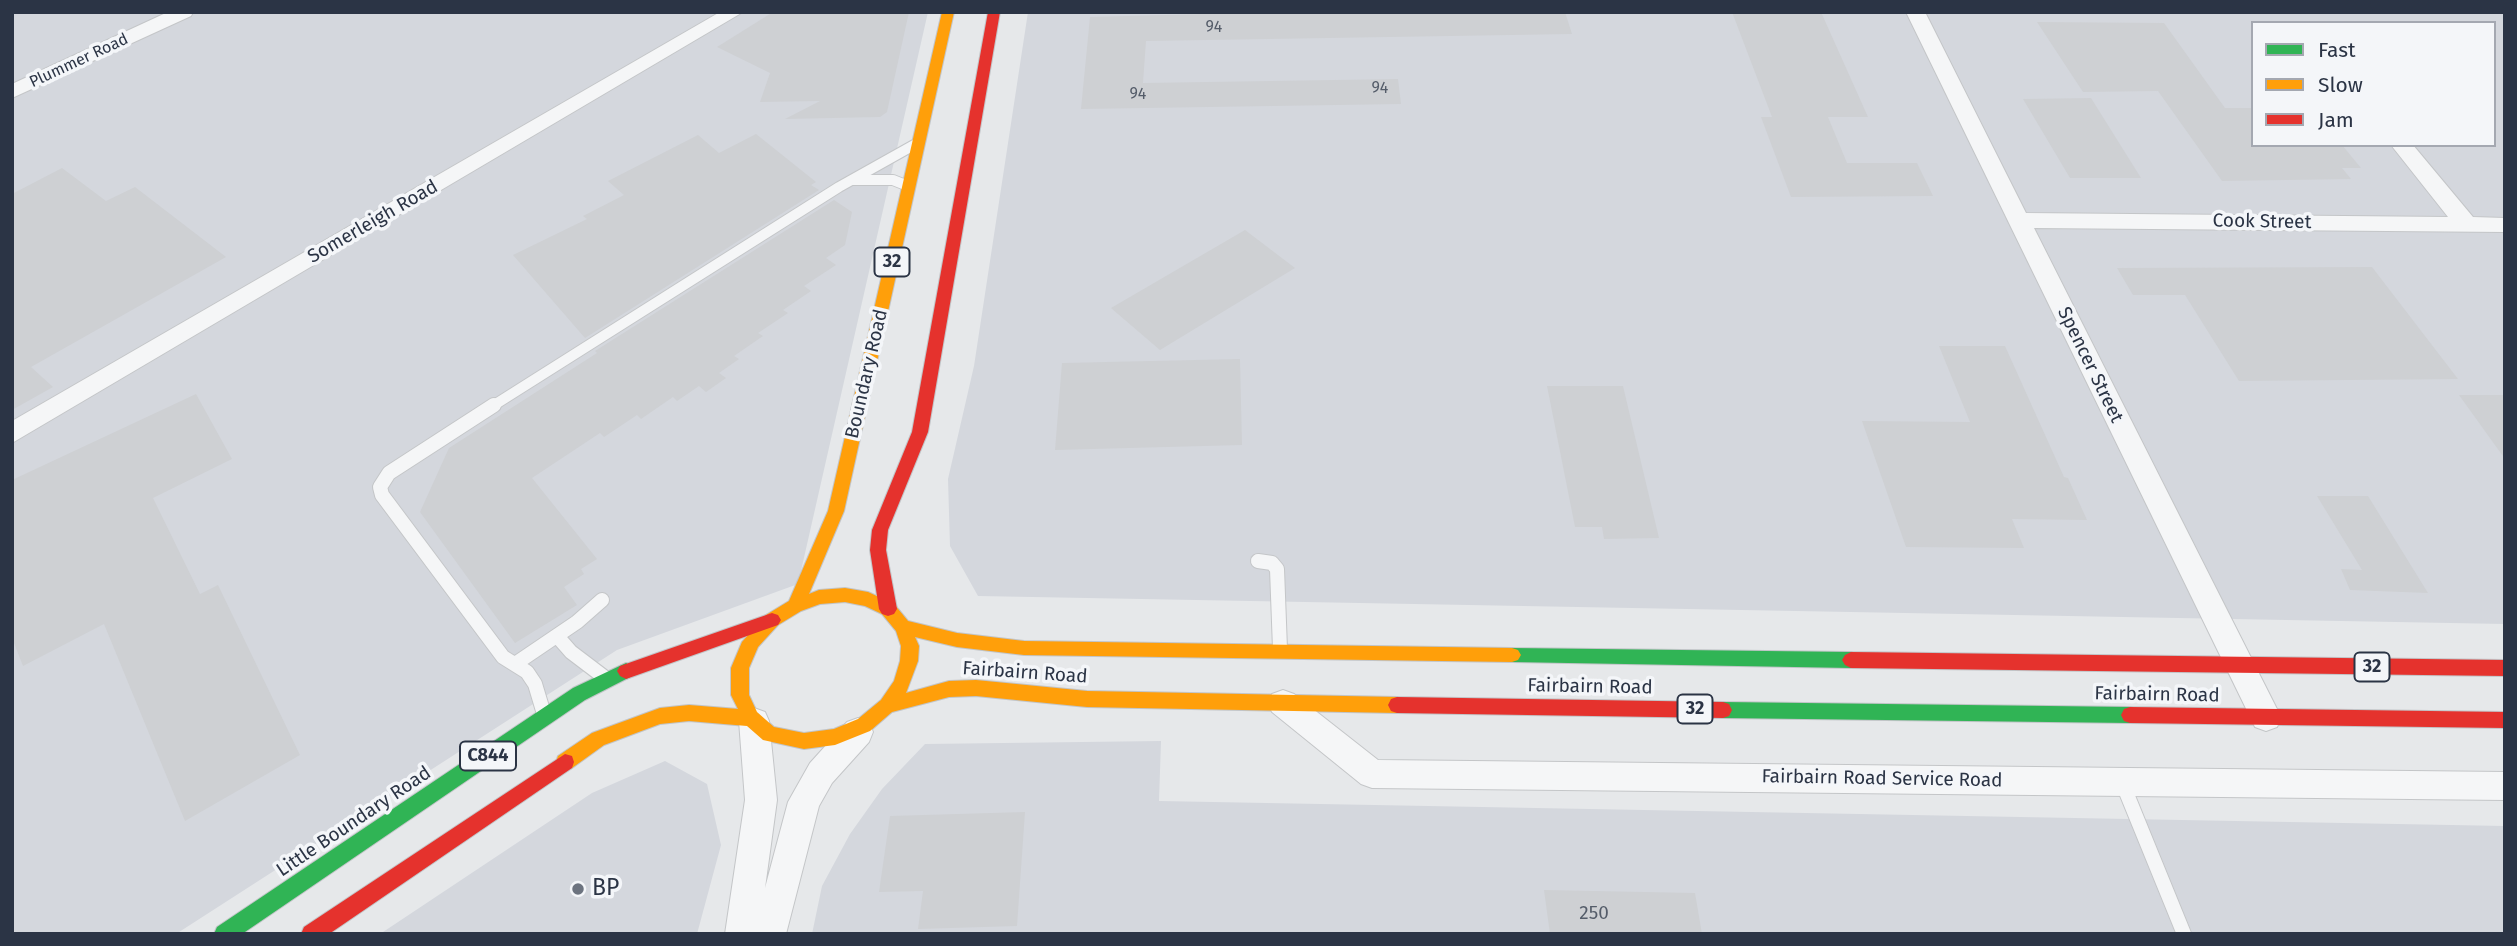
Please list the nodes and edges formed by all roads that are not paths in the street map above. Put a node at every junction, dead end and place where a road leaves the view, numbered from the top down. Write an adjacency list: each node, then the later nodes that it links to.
1 (184, 12): 6 (street, Plummer Road)
2 (734, 12): 14 (street, Somerleigh Road)
3 (948, 12): 7 (main road, Boundary Road / 32)
4 (994, 12): 18 (main road)
5 (1915, 12): 11 (street, Spencer Street)
6 (12, 92)
7 (918, 143): 9 (lane); 10 (main road, Boundary Road / 32)
8 (2403, 147): 12 (street)
9 (850, 180): 10 (lane); 23 (lane)
10 (909, 186): 17 (main road, Boundary Road / 32)
11 (2018, 220): 12 (street, Cook Street); 24 (street, Spencer Street)
12 (2466, 224): 13 (street, Cook Street)
13 (2505, 225)
14 (12, 433)
15 (1258, 561): 22 (lane)
16 (602, 600): 21 (lane)
17 (794, 606): 18 (main road); 19 (main road)
18 (888, 610): 20 (main road)
19 (772, 620): 26 (main road, Little Boundary Road / C844); 31 (main road)
20 (904, 626): 22 (main road, Fairbairn Road / 32); 28 (main road)
21 (557, 636): 23 (lane); 26 (lane)
22 (1280, 653): 24 (main road, Fairbairn Road / 32)
23 (515, 664): 29 (lane)
24 (2239, 665): 25 (main road, Fairbairn Road / 32); 30 (street, Spencer Street)
25 (2505, 668)
26 (608, 680): 29 (main road, Little Boundary Road / C844)
27 (1283, 704): 28 (main road, Fairbairn Road / 32); 30 (main road, Fairbairn Road / 32); 33 (street, Fairbairn Road Service Road)
28 (876, 716): 31 (main road, 32); 38 (street)
29 (545, 718): 35 (main road, Little Boundary Road / C844)
30 (2266, 718): 32 (main road, Fairbairn Road / 32)
31 (752, 719): 36 (main road, C844); 37 (street)
32 (2505, 720)
33 (2122, 782): 34 (street, Fairbairn Road Service Road); 39 (lane)
34 (2505, 786)
35 (224, 934)
36 (311, 934)
37 (742, 934)
38 (769, 934)
39 (2184, 934)

